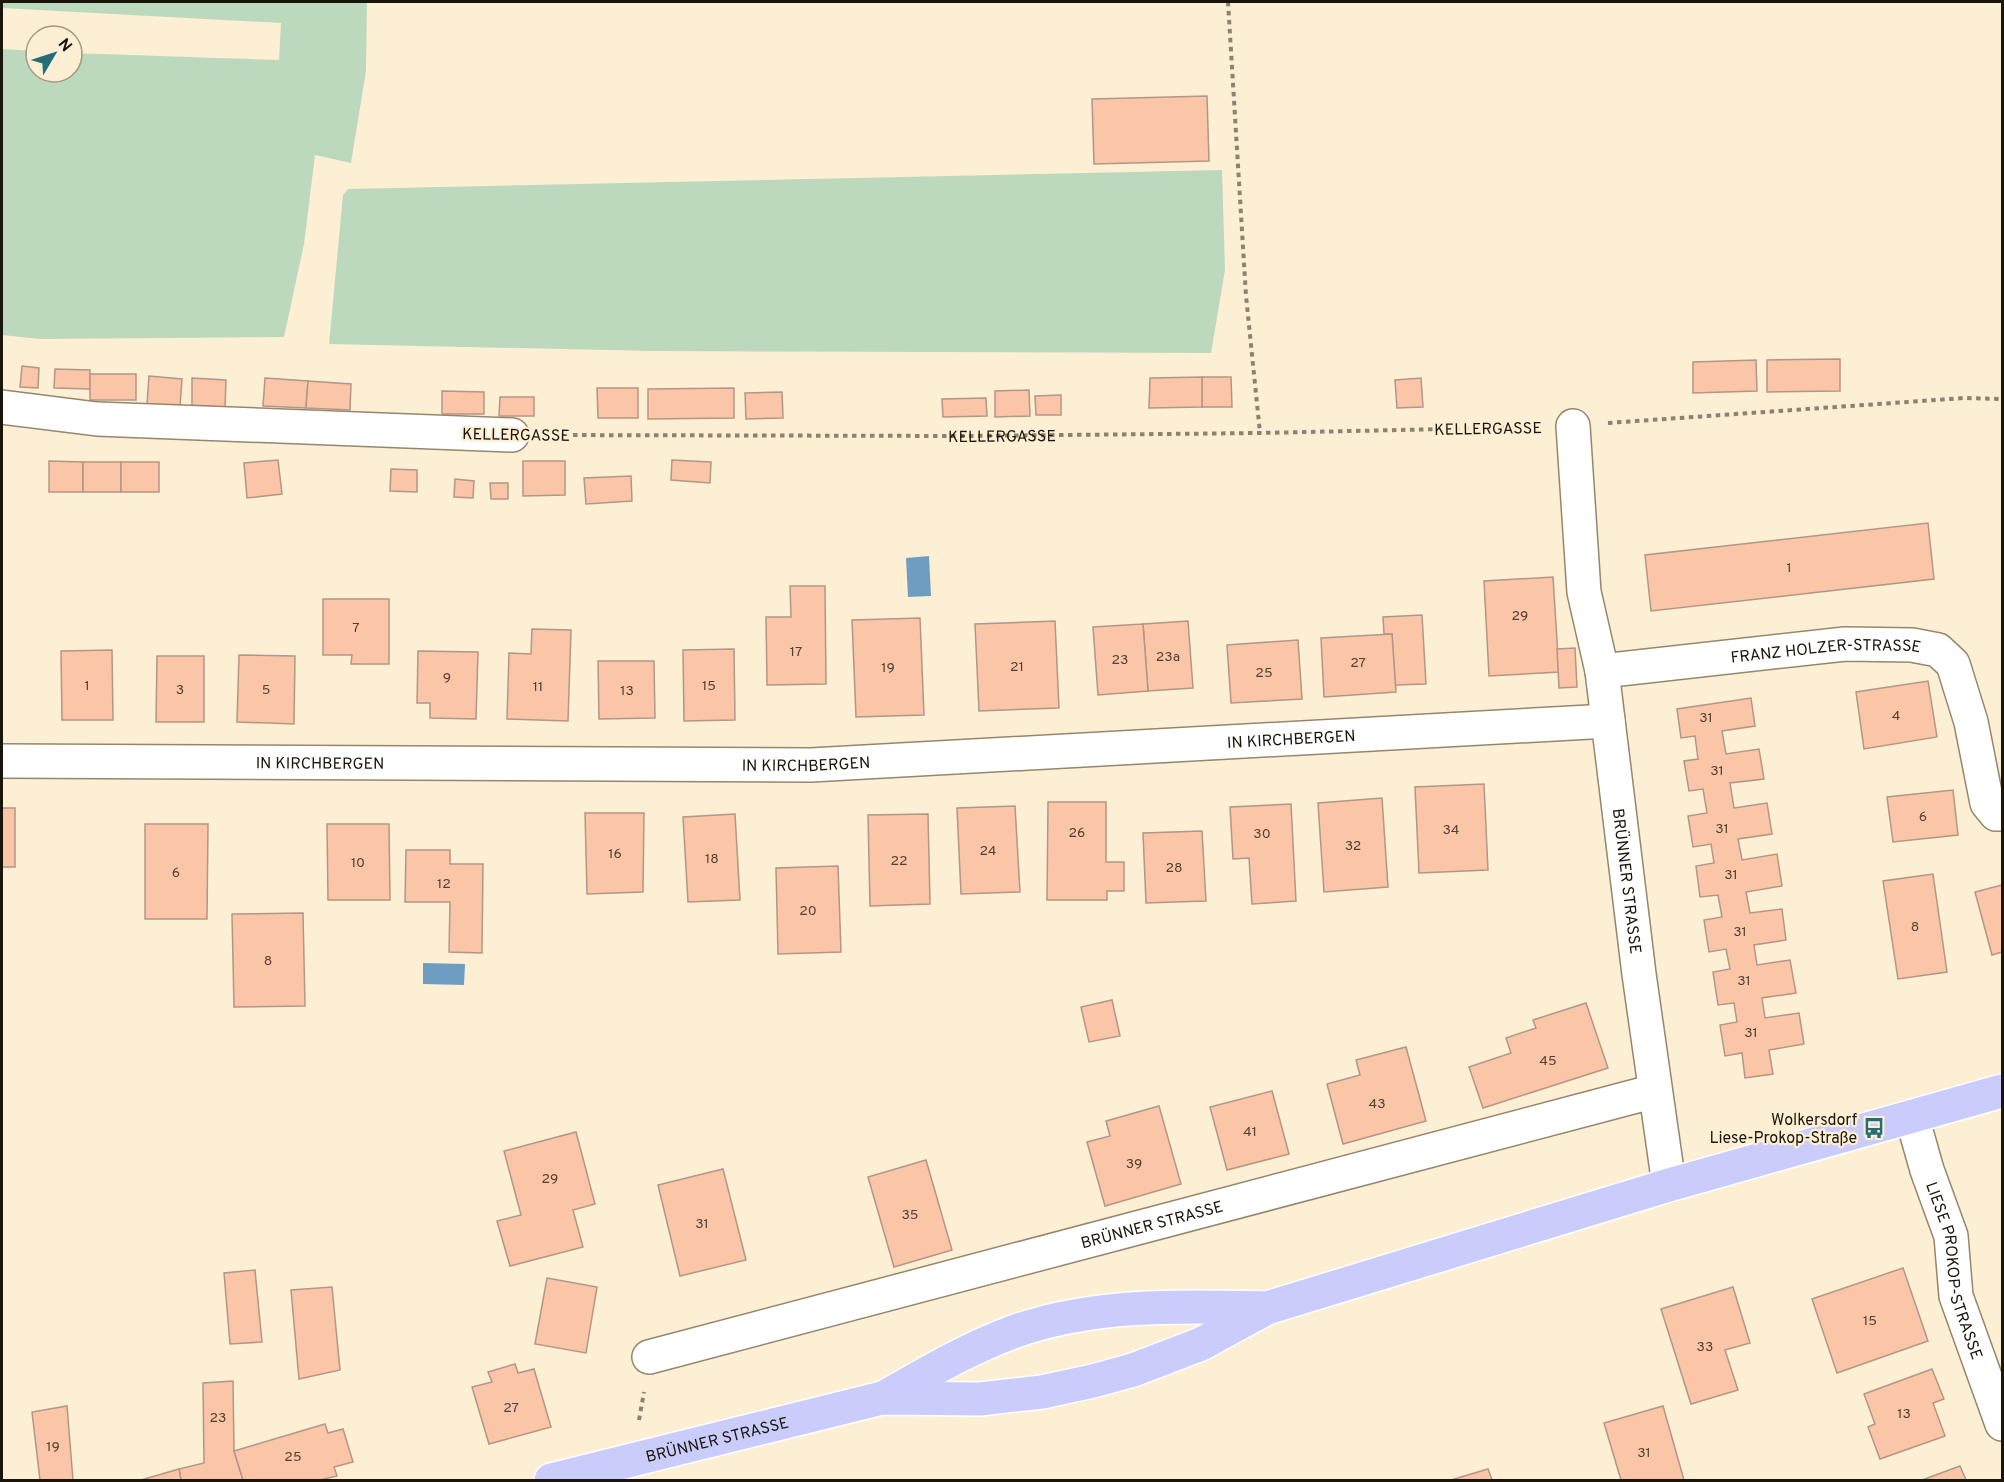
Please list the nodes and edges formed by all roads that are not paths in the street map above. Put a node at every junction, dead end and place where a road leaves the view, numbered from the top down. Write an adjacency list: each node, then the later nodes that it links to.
1 (2, 407): 3 (street, KELLERGASSE)
2 (1573, 426): 4 (street, BRÜNNER STRASSE)
3 (513, 435)
4 (1602, 671): 5 (street, BRÜNNER STRASSE); 7 (street, FRANZ HOLZER-STRASSE)
5 (1608, 721): 6 (street, IN KIRCHBERGEN); 8 (street, BRÜNNER STRASSE)
6 (2, 761)
7 (2002, 814)
8 (1654, 1091): 11 (street, BRÜNNER STRASSE); 13 (street, BRÜNNER STRASSE)
9 (2002, 1091): 10 (main road, BRÜNNER STRASSE)
10 (1912, 1117): 11 (main road, BRÜNNER STRASSE); 15 (street, LIESE PROKOP-STRASSE)
11 (1669, 1185): 12 (main road, BRÜNNER STRASSE)
12 (1268, 1308): 14 (main road, BRÜNNER STRASSE); 14 (main road, BRÜNNER STRASSE)
13 (649, 1357)
14 (882, 1398): 16 (main road, BRÜNNER STRASSE)
15 (2002, 1424)
16 (551, 1480)

